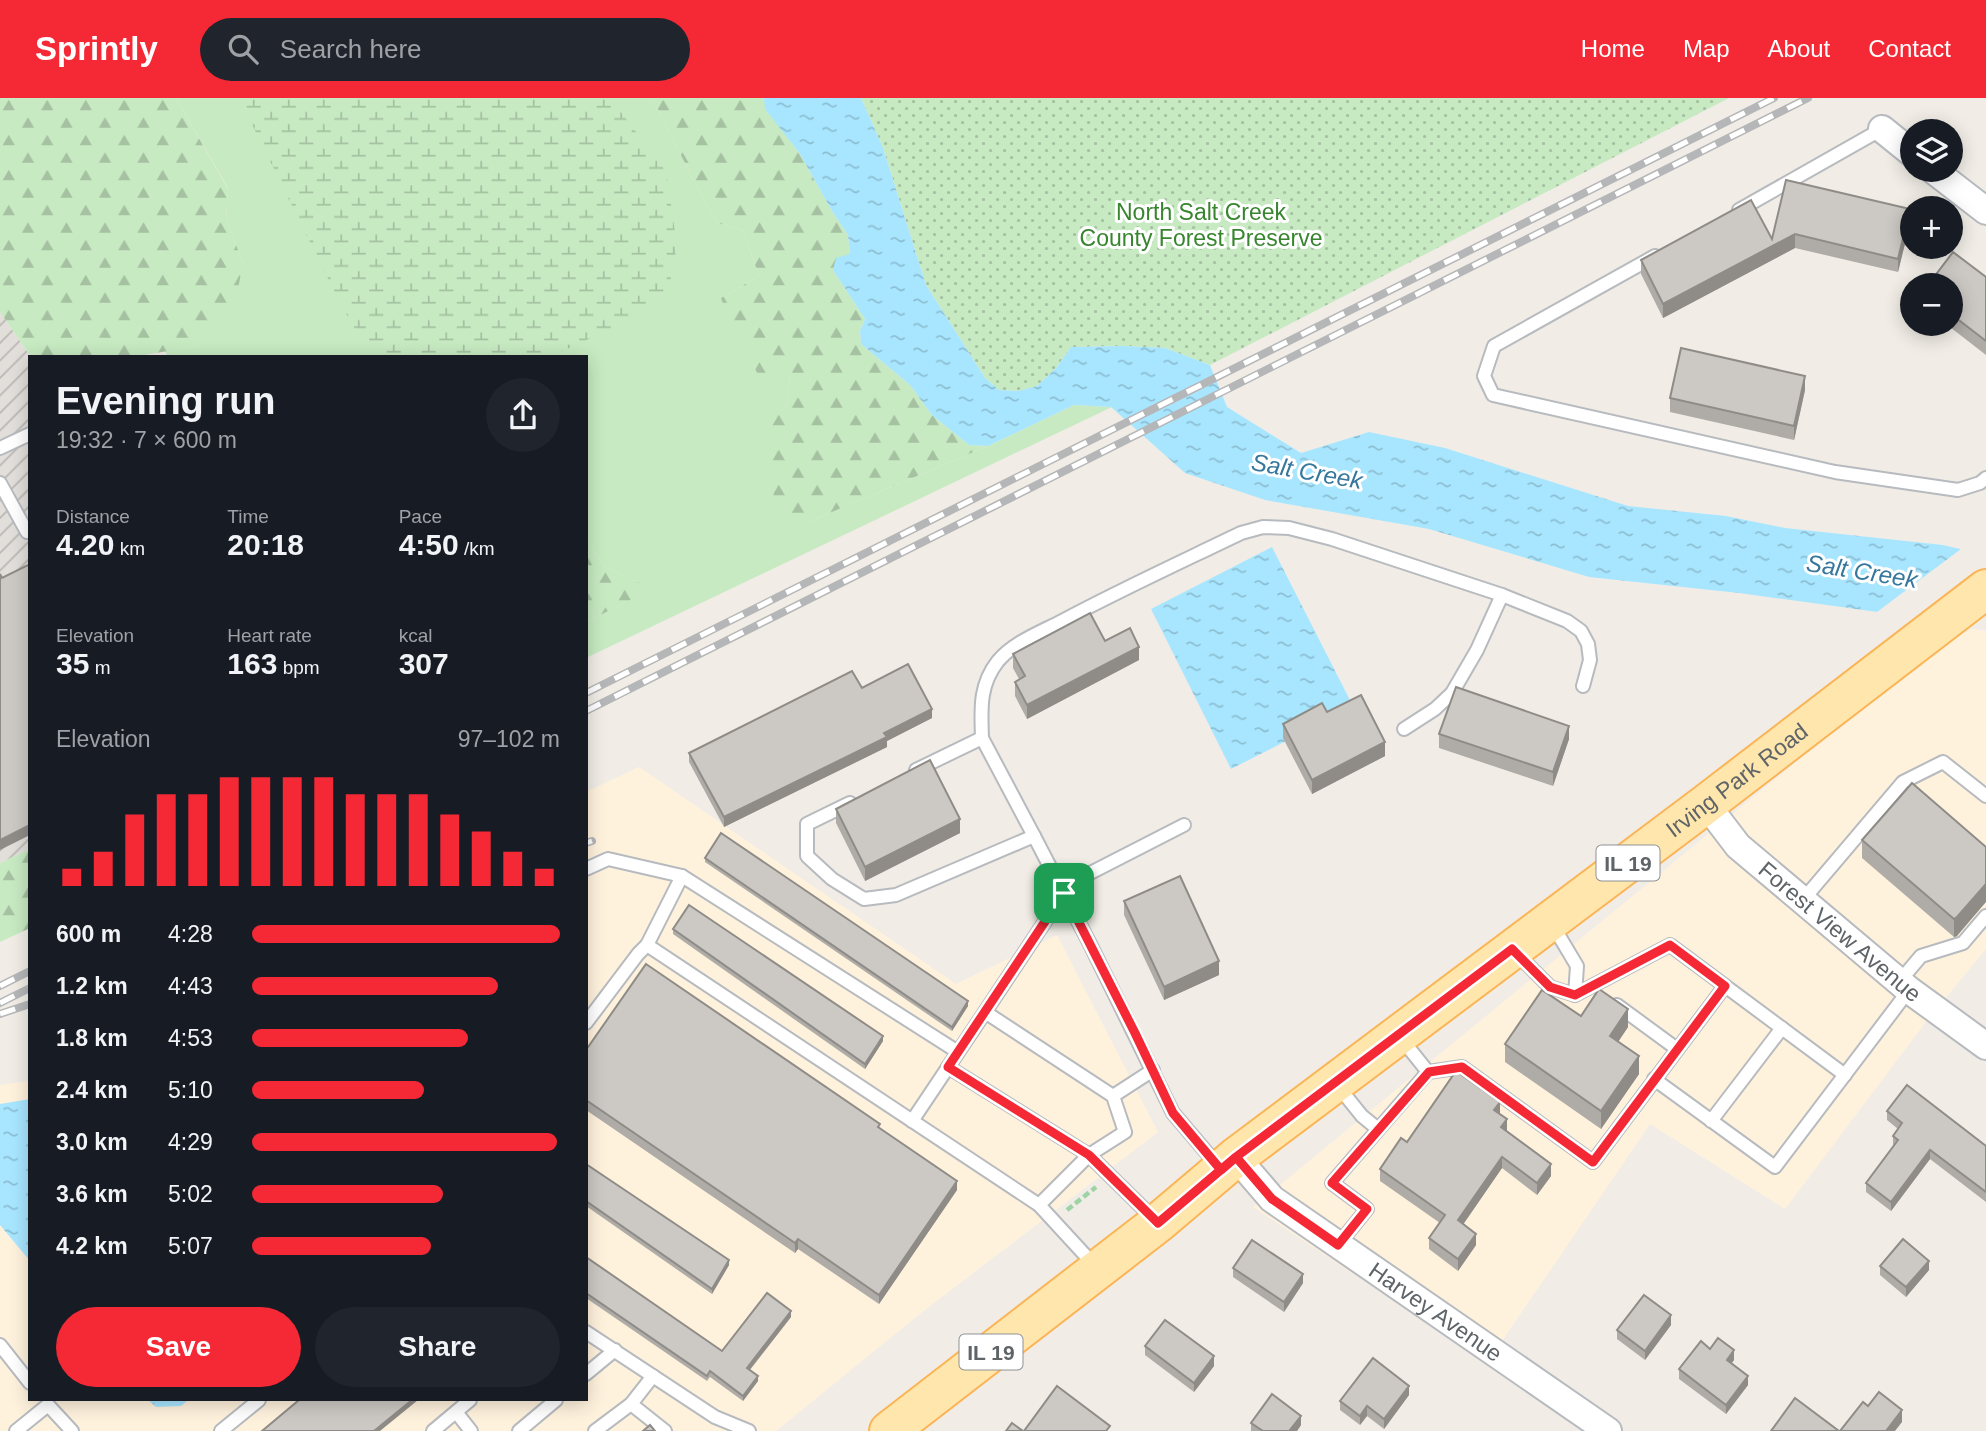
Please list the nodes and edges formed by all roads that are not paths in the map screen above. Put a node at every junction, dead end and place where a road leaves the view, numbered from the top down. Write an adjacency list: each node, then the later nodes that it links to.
1 (1882, 130): 2 (street); 5 (lane)
2 (1900, 144)
3 (1949, 182): 4 (street)
4 (1986, 211)
5 (1724, 218)
6 (1664, 251): 9 (lane)
7 (28, 435): 8 (lane)
8 (0, 448)
9 (1986, 478)
10 (0, 483): 11 (lane)
11 (27, 532)
12 (1986, 589): 20 (main road, Irving Park Road / IL 19)
13 (1502, 595): 14 (lane); 15 (lane); 16 (lane)
14 (1583, 686)
15 (1404, 729)
16 (982, 738): 17 (lane); 22 (lane)
17 (907, 775)
18 (1986, 796): 26 (lane)
19 (857, 800): 22 (lane)
20 (1706, 804): 26 (street, Forest View Avenue); 28 (main road, Irving Park Road / IL 19)
21 (1184, 825): 25 (lane)
22 (1034, 836): 25 (lane)
23 (588, 868): 24 (lane)
24 (682, 876): 29 (lane); 41 (lane)
25 (1062, 891): 35 (lane); 43 (lane)
26 (1802, 901): 33 (street, Forest View Avenue)
27 (1986, 916): 33 (lane)
28 (1550, 921): 30 (main road, Irving Park Road / IL 19); 34 (lane)
29 (647, 945): 36 (lane); 49 (lane)
30 (1512, 949): 34 (lane); 38 (main road, Irving Park Road / IL 19)
31 (1591, 986): 32 (lane); 34 (lane); 40 (lane)
32 (1725, 986): 37 (lane); 40 (lane)
33 (1904, 986): 39 (street, Forest View Avenue); 45 (lane)
34 (1575, 995)
35 (985, 1012): 41 (lane); 48 (lane)
36 (588, 1020)
37 (1782, 1028): 45 (lane); 50 (lane)
38 (1398, 1035): 44 (lane); 47 (main road, Irving Park Road / IL 19)
39 (1986, 1046)
40 (1677, 1049): 46 (lane)
41 (958, 1052): 42 (lane)
42 (948, 1067): 49 (lane); 52 (lane)
43 (1153, 1070): 48 (lane); 53 (lane)
44 (1429, 1072): 46 (lane); 51 (lane)
45 (1845, 1075): 50 (lane)
46 (1654, 1079): 50 (lane)
47 (1335, 1083): 51 (lane); 53 (main road, Irving Park Road / IL 19)
48 (1113, 1096): 52 (lane)
49 (912, 1121): 54 (lane)
50 (1711, 1121)
51 (1378, 1129): 56 (lane)
52 (1089, 1155): 54 (lane); 55 (lane)
53 (1229, 1163): 55 (main road, Irving Park Road / IL 19); 56 (street, Harvey Avenue)
54 (1039, 1205): 57 (lane)
55 (1158, 1223): 57 (main road, Irving Park Road / IL 19)
56 (1338, 1245): 82 (street, Harvey Avenue)
57 (1098, 1269): 81 (main road, Irving Park Road / IL 19)
58 (588, 1333): 60 (lane)
59 (0, 1345): 63 (lane)
60 (615, 1350): 61 (lane); 62 (lane)
61 (588, 1372)
62 (653, 1376): 68 (lane); 70 (lane)
63 (28, 1380)
64 (259, 1401): 73 (lane)
65 (469, 1401): 69 (lane)
66 (555, 1401): 76 (lane)
67 (46, 1403): 71 (lane); 72 (lane)
68 (631, 1404): 77 (lane); 78 (lane)
69 (456, 1412): 74 (lane); 75 (lane)
70 (715, 1418): 79 (lane); 80 (lane)
71 (16, 1431)
72 (72, 1431)
73 (221, 1431)
74 (433, 1431)
75 (471, 1431)
76 (519, 1431)
77 (595, 1431)
78 (665, 1431)
79 (722, 1431)
80 (749, 1431)
81 (889, 1431)
82 (1608, 1431)

